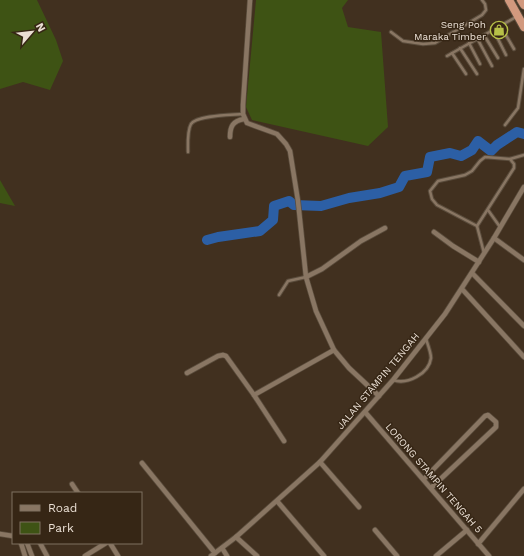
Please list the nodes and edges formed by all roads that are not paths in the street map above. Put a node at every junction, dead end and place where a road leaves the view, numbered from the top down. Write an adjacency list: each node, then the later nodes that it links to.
1 (250, 0): 25 (street)
2 (482, 0): 10 (lane)
3 (509, 0): 6 (highway)
4 (521, 0): 5 (highway)
5 (524, 5)
6 (518, 16): 7 (lane); 8 (highway)
7 (500, 25): 9 (lane); 15 (lane)
8 (524, 28)
9 (493, 29): 11 (lane); 17 (lane)
10 (391, 32)
11 (484, 34): 12 (lane); 19 (lane)
12 (477, 38): 13 (lane); 21 (lane)
13 (469, 43): 14 (lane); 20 (lane)
14 (460, 48): 16 (lane); 24 (lane)
15 (514, 49)
16 (452, 53): 18 (lane); 23 (lane)
17 (506, 55)
18 (447, 56)
19 (498, 58)
20 (480, 64)
21 (492, 66)
22 (524, 69): 26 (lane)
23 (466, 74)
24 (477, 74)
25 (243, 116): 27 (street); 28 (lane); 42 (street)
26 (506, 125)
27 (230, 137)
28 (188, 152)
29 (524, 155): 30 (lane)
30 (510, 159): 32 (lane); 33 (lane)
31 (524, 187): 34 (street, JALAN STAMPIN TENGAH)
32 (488, 210): 33 (lane); 34 (lane)
33 (477, 226): 38 (lane)
34 (500, 226): 37 (street, JALAN STAMPIN TENGAH)
35 (385, 228): 42 (street)
36 (434, 232): 40 (street)
37 (494, 238): 38 (street, JALAN STAMPIN TENGAH); 39 (street)
38 (484, 254): 40 (street, JALAN STAMPIN TENGAH)
39 (524, 260)
40 (479, 262): 41 (street, JALAN STAMPIN TENGAH)
41 (472, 273): 43 (street, JALAN STAMPIN TENGAH); 45 (street)
42 (306, 277): 44 (lane); 47 (street)
43 (462, 289): 46 (street, JALAN STAMPIN TENGAH); 48 (street)
44 (279, 295)
45 (524, 326)
46 (426, 339): 50 (street, JALAN STAMPIN TENGAH); 50 (lane)
47 (334, 350): 51 (street); 52 (street)
48 (524, 357)
49 (187, 373): 51 (street)
50 (393, 380): 52 (street, JALAN STAMPIN TENGAH)
51 (254, 394): 54 (street)
52 (379, 396): 53 (street, JALAN STAMPIN TENGAH)
53 (365, 412): 56 (street, JALAN STAMPIN TENGAH); 57 (street, LORONG STAMPIN TENGAH 5)
54 (284, 441)
55 (142, 462): 76 (street)
56 (320, 462): 62 (street, JALAN STAMPIN TENGAH); 63 (street)
57 (424, 479): 59 (street, LORONG STAMPIN TENGAH 5); 59 (street)
58 (72, 484): 61 (street)
59 (431, 488): 65 (street, LORONG STAMPIN TENGAH 5)
60 (524, 489): 74 (street)
61 (77, 492)
62 (277, 501): 68 (street, JALAN STAMPIN TENGAH); 84 (street)
63 (359, 507)
64 (375, 530): 85 (street)
65 (467, 530): 74 (street, LORONG STAMPIN TENGAH 5); 86 (street)
66 (0, 534): 67 (street)
67 (12, 536)
68 (236, 538): 75 (street, JALAN STAMPIN TENGAH); 83 (street)
69 (21, 544): 77 (street)
70 (27, 544): 78 (street)
71 (41, 544): 79 (street)
72 (104, 544): 80 (street)
73 (111, 544): 81 (street)
74 (478, 544): 87 (street, LORONG STAMPIN TENGAH 5)
75 (222, 548): 76 (street, JALAN STAMPIN TENGAH); 82 (street)
76 (213, 554)
77 (25, 556)
78 (32, 556)
79 (47, 556)
80 (85, 556)
81 (118, 556)
82 (227, 556)
83 (257, 556)
84 (324, 556)
85 (397, 556)
86 (436, 556)
87 (489, 556)

